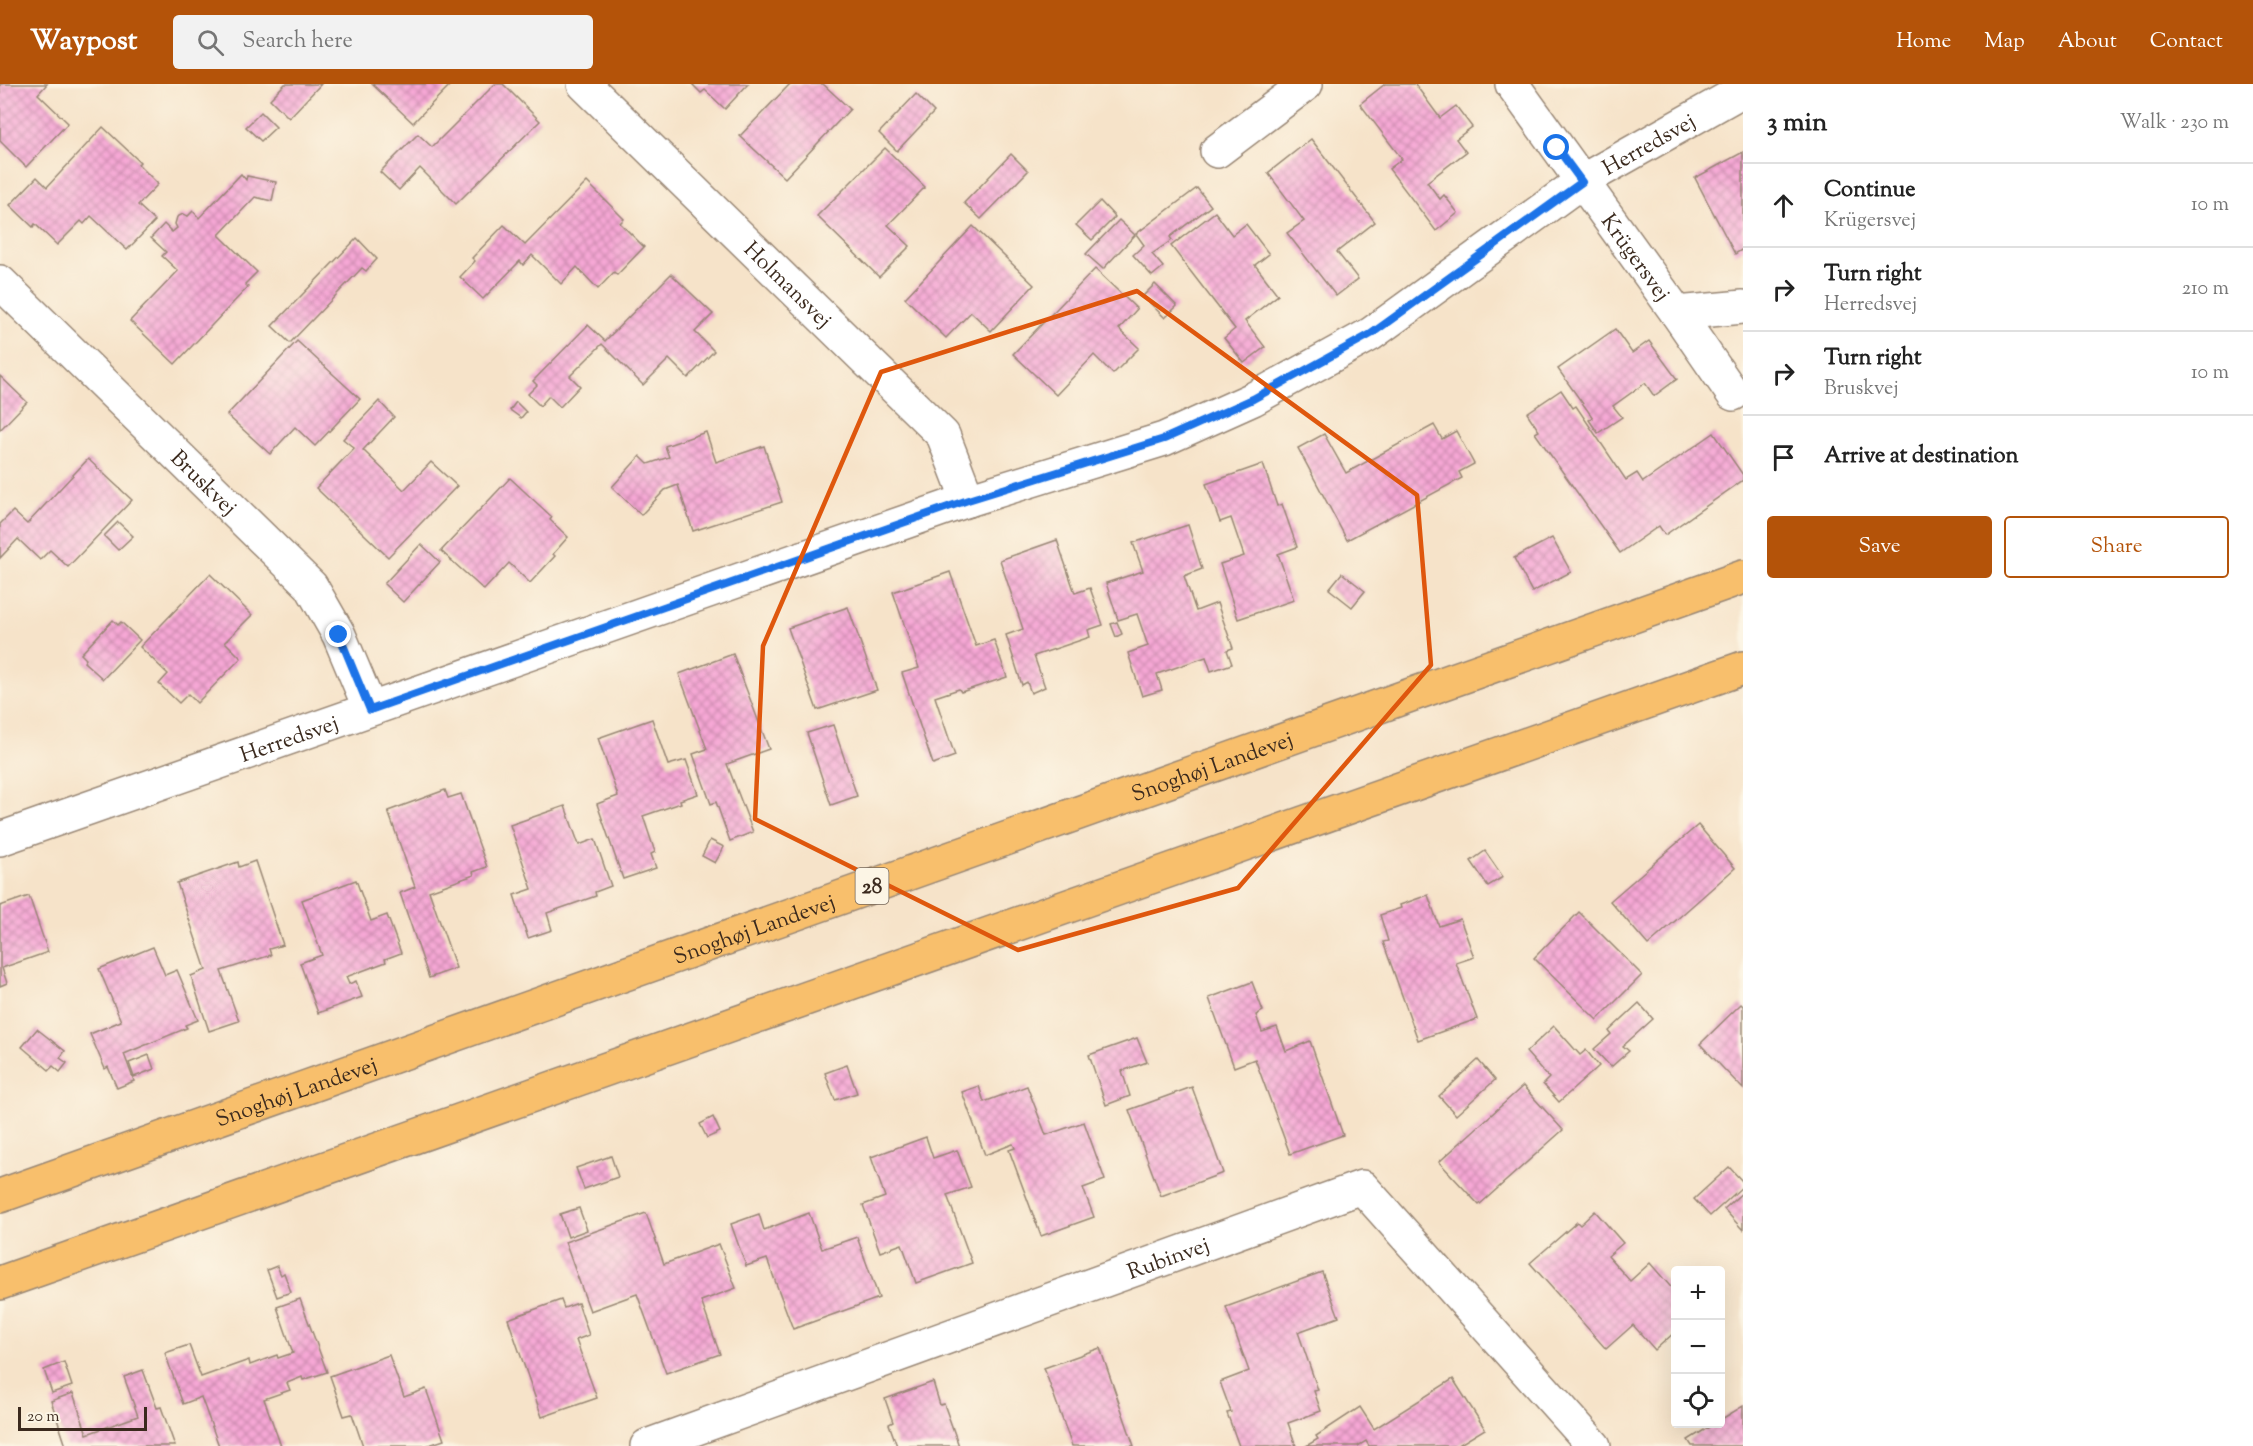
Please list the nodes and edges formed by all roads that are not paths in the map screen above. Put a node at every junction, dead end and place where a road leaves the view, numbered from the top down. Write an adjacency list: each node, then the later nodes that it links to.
1 (584, 84): 11 (street, Holmansvej)
2 (1306, 84): 5 (street)
3 (1512, 84): 6 (street, Krügersvej)
4 (1743, 90): 6 (street, Herredsvej)
5 (1217, 150)
6 (1582, 182): 9 (street, Krügersvej); 11 (street, Herredsvej)
7 (0, 282): 14 (street, Bruskvej)
8 (1743, 307): 9 (street, Krügersvej)
9 (1677, 313): 10 (street, Krügersvej)
10 (1732, 394)
11 (968, 500): 14 (street, Herredsvej)
12 (1743, 577): 16 (main road, Snoghøj Landevej / 28)
13 (1743, 668): 17 (main road)
14 (370, 710): 15 (street, Herredsvej)
15 (0, 839)
16 (0, 1196)
17 (0, 1283)
18 (647, 1446): 19 (street, Rubinvej)
19 (1594, 1446)

